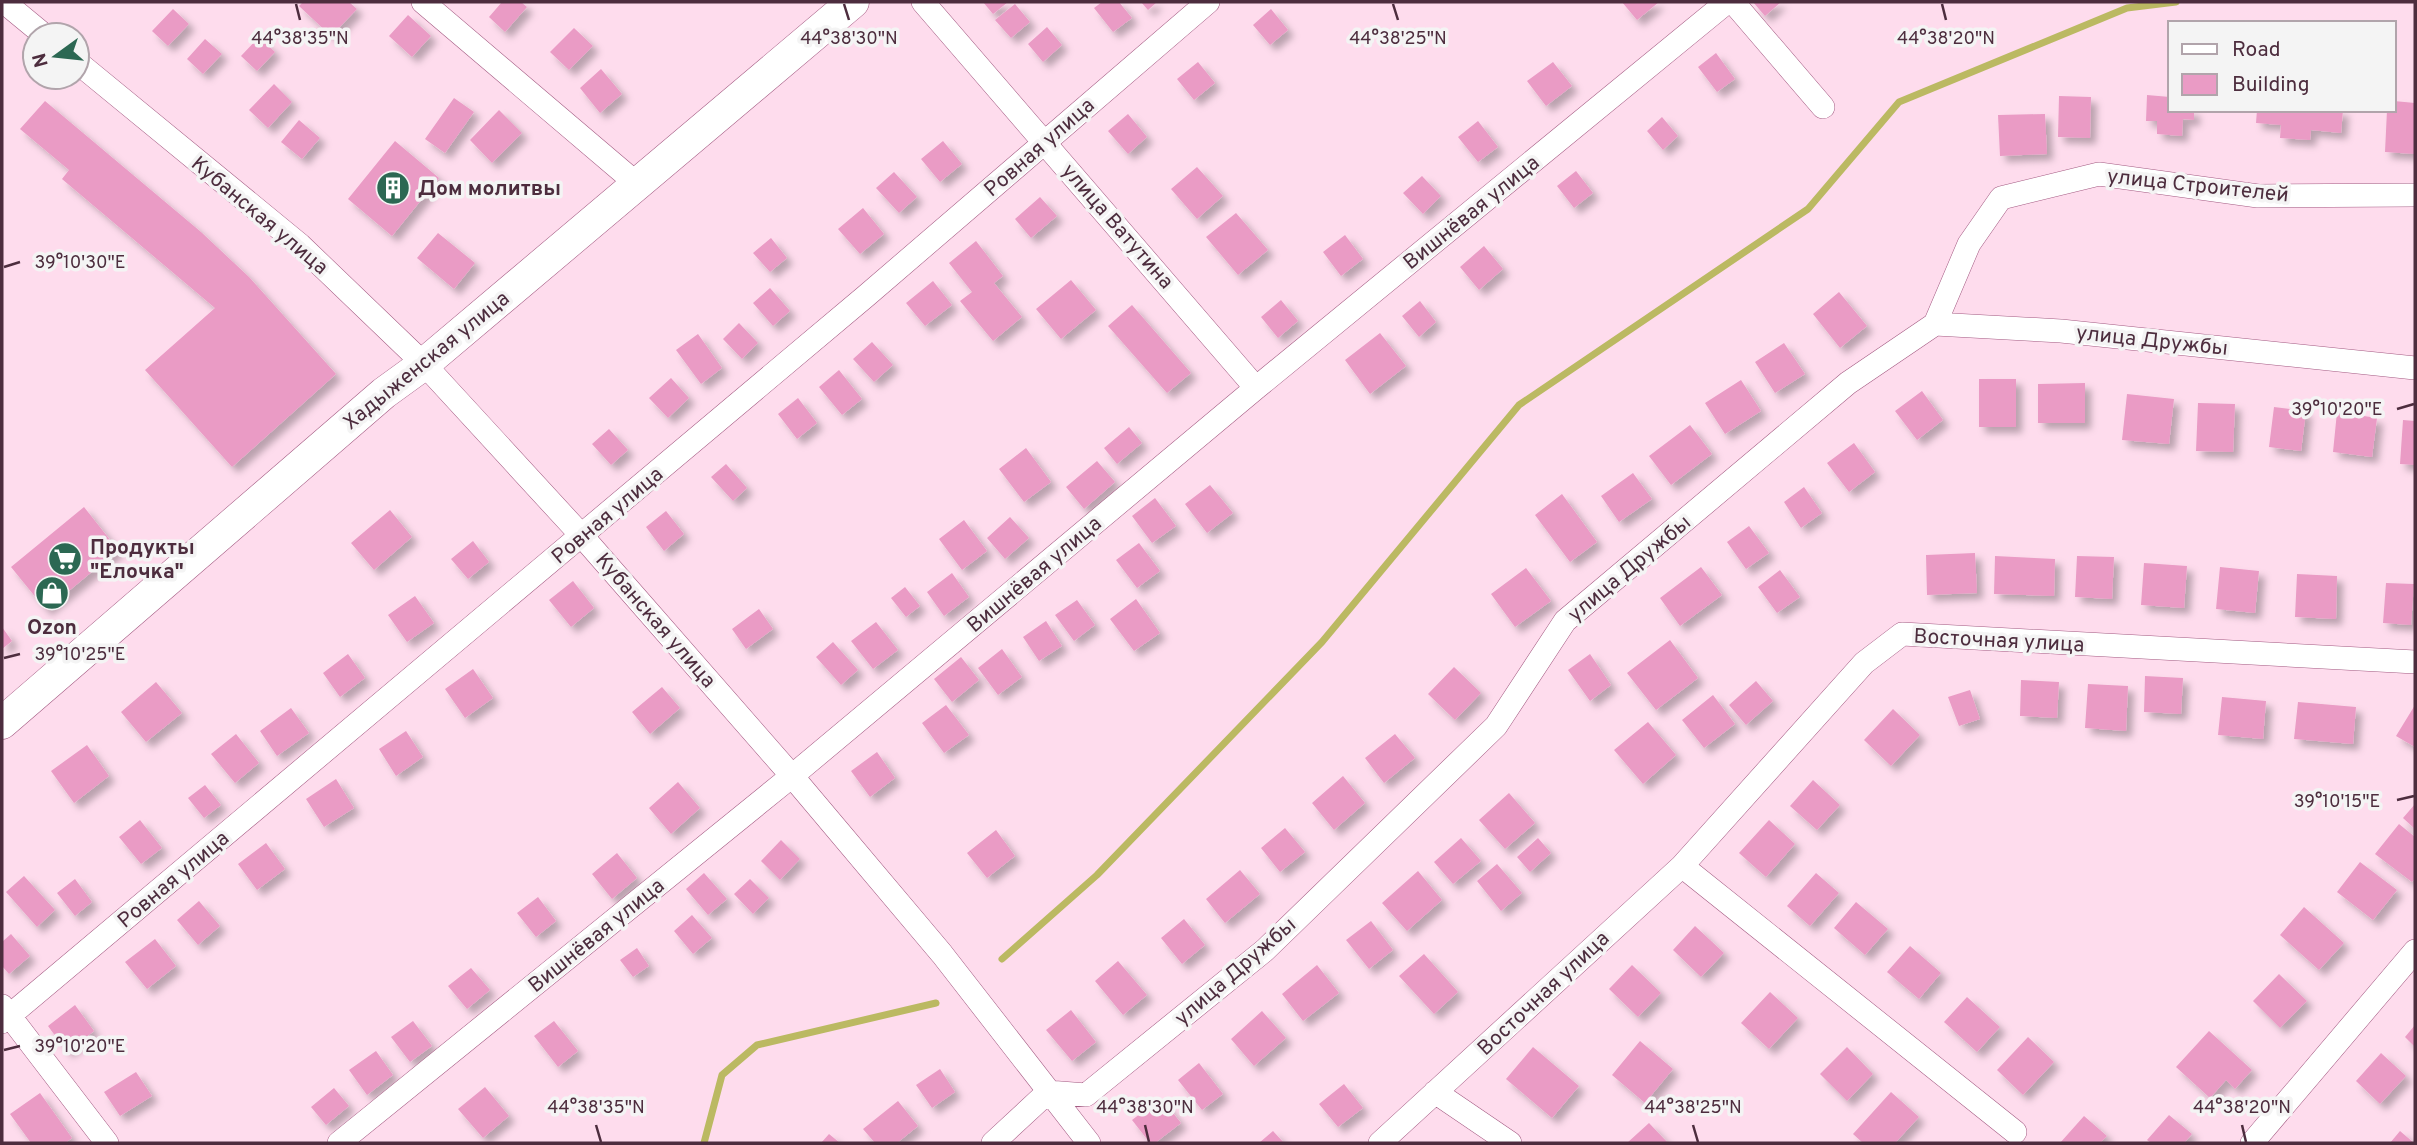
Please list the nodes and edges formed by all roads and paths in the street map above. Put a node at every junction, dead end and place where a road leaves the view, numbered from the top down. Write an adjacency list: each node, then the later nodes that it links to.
1 (4, 2): 8 (street)
2 (423, 2): 12 (street)
3 (853, 2): 12 (main road, Хадыженская улица)
4 (923, 2): 11 (street, улица Ватутина)
5 (1208, 2): 11 (street, Ровная улица)
6 (1727, 2): 17 (street, Вишнёвая улица)
7 (1733, 2): 10 (street)
8 (27, 21)
9 (91, 73): 15 (street, Кубанская улица)
10 (1823, 107)
11 (1045, 141): 17 (street, улица Ватутина); 18 (street, Ровная улица)
12 (637, 184): 15 (main road, Хадыженская улица)
13 (2415, 195): 14 (street, улица Строителей)
14 (1935, 324): 16 (street, улица Дружбы); 25 (street, улица Дружбы)
15 (424, 364): 18 (street, Кубанская улица); 20 (main road, Хадыженская улица)
16 (2415, 368)
17 (1256, 388): 21 (street, Вишнёвая улица)
18 (582, 536): 21 (street, Кубанская улица); 24 (street, Ровная улица)
19 (2415, 662): 22 (street, Восточная улица)
20 (2, 723)
21 (792, 776): 25 (street, Кубанская улица); 29 (street, Вишнёвая улица)
22 (1682, 866): 26 (street, Восточная улица); 27 (street)
23 (2415, 951): 34 (street)
24 (4, 1014): 28 (street)
25 (1048, 1092): 30 (street); 31 (street, Кубанская улица)
26 (1435, 1092): 32 (street, Восточная улица); 33 (street)
27 (2015, 1132)
28 (107, 1143)
29 (339, 1143)
30 (993, 1143)
31 (1089, 1143)
32 (1380, 1143)
33 (1510, 1143)
34 (2252, 1143)

